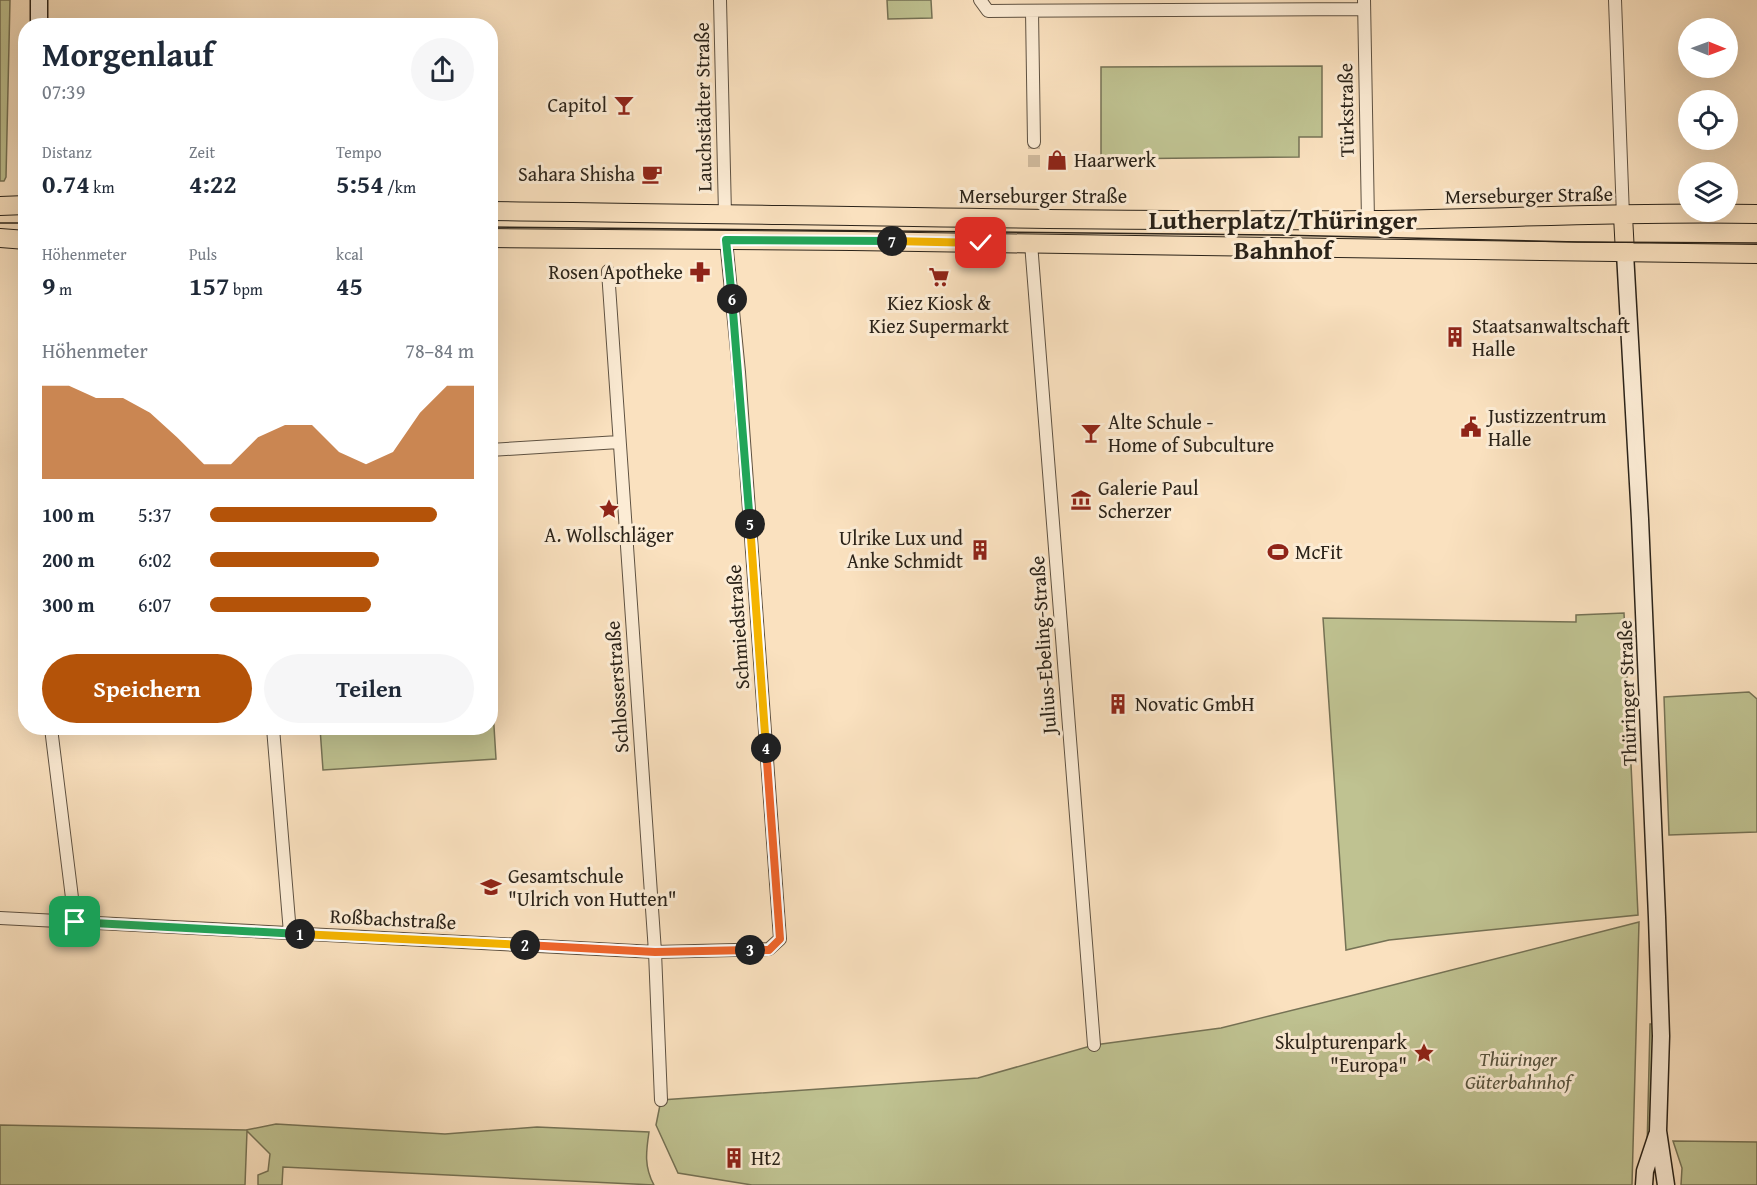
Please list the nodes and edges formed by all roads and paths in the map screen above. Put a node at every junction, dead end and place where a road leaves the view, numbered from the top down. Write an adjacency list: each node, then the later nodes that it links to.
1 (39, 0): 8 (street)
2 (720, 0): 13 (street, Lauchstädter Straße)
3 (980, 0): 7 (street)
4 (1615, 0): 15 (street)
5 (1364, 4): 6 (street); 16 (street, Türkstraße)
6 (1084, 6): 7 (street)
7 (1032, 11): 9 (street)
8 (39, 18)
9 (1034, 142)
10 (18, 205): 11 (main road)
11 (0, 206)
12 (498, 212): 13 (main road, Merseburger Straße)
13 (725, 214): 16 (main road, Merseburger Straße); 20 (main road)
14 (1757, 214): 15 (main road, Merseburger Straße)
15 (1623, 216): 16 (main road, Merseburger Straße); 22 (main road)
16 (1368, 220)
17 (0, 238): 19 (main road)
18 (498, 238): 20 (main road)
19 (18, 239)
20 (726, 240): 21 (main road); 32 (street, Schmiedstraße)
21 (1032, 243): 22 (main road); 34 (street, Julius-Ebeling-Straße)
22 (1625, 254): 23 (main road); 36 (street, Thüringer Straße)
23 (1757, 254)
24 (608, 271): 25 (street, Schlosserstraße)
25 (619, 442): 26 (street); 33 (street, Schlosserstraße)
26 (498, 450)
27 (52, 735): 30 (street)
28 (274, 735): 31 (street)
29 (0, 918): 30 (street, Roßbachstraße)
30 (75, 922): 31 (street, Roßbachstraße)
31 (290, 933): 33 (street, Roßbachstraße)
32 (780, 939): 33 (street, Roßbachstraße)
33 (655, 952): 35 (street, Schlosserstraße)
34 (1094, 1045)
35 (661, 1100)
36 (1658, 1131): 37 (street, Thüringer Straße); 38 (street, Thüringer Straße)
37 (1644, 1185)
38 (1666, 1185)

